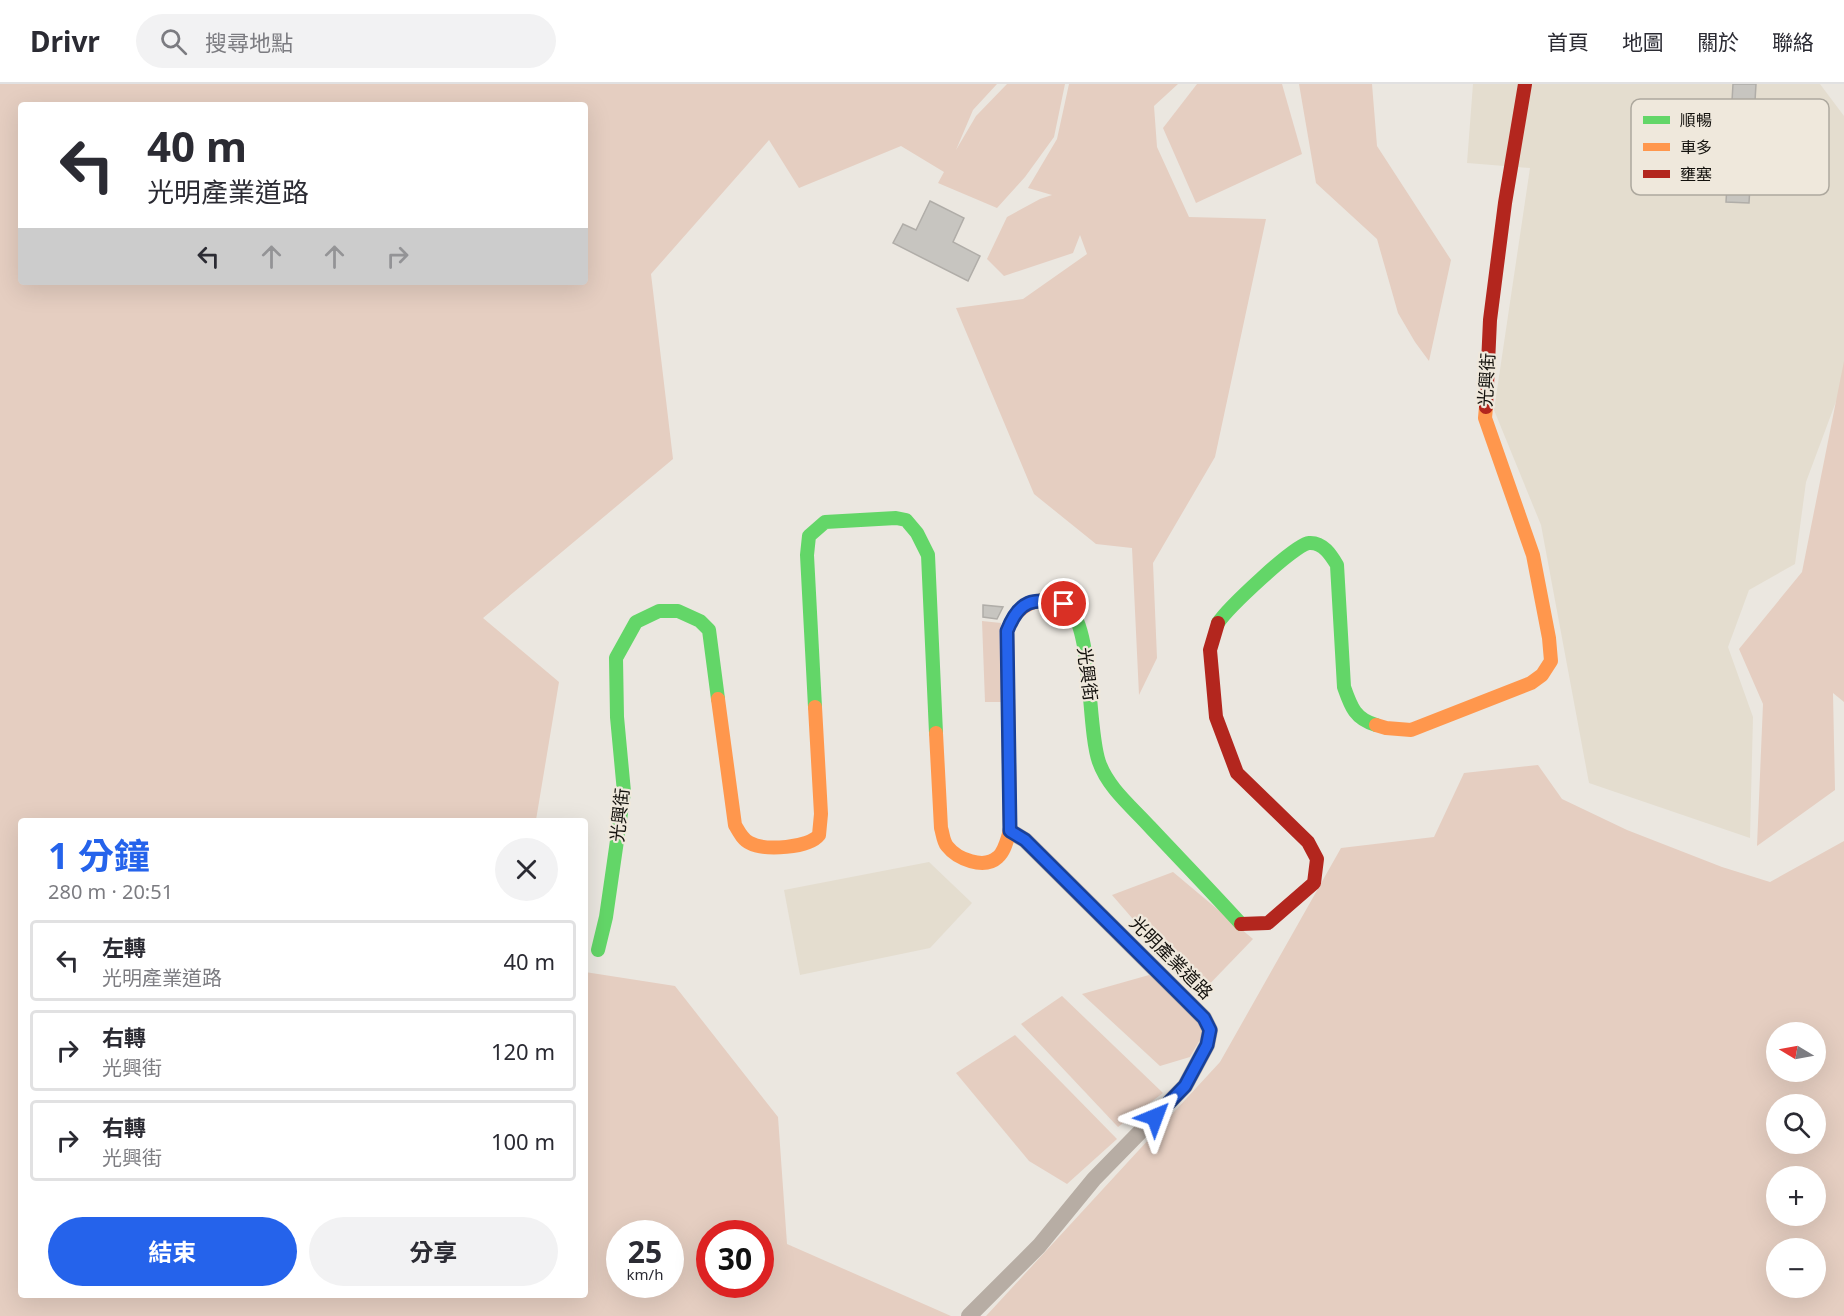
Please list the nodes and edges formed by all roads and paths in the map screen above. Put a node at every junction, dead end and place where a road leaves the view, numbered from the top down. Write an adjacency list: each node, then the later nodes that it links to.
1 (1525, 84): 2 (street, 光興街)
2 (1010, 831): 3 (street, 光興街); 4 (street, 光明產業道路)
3 (598, 950)
4 (969, 1316)

